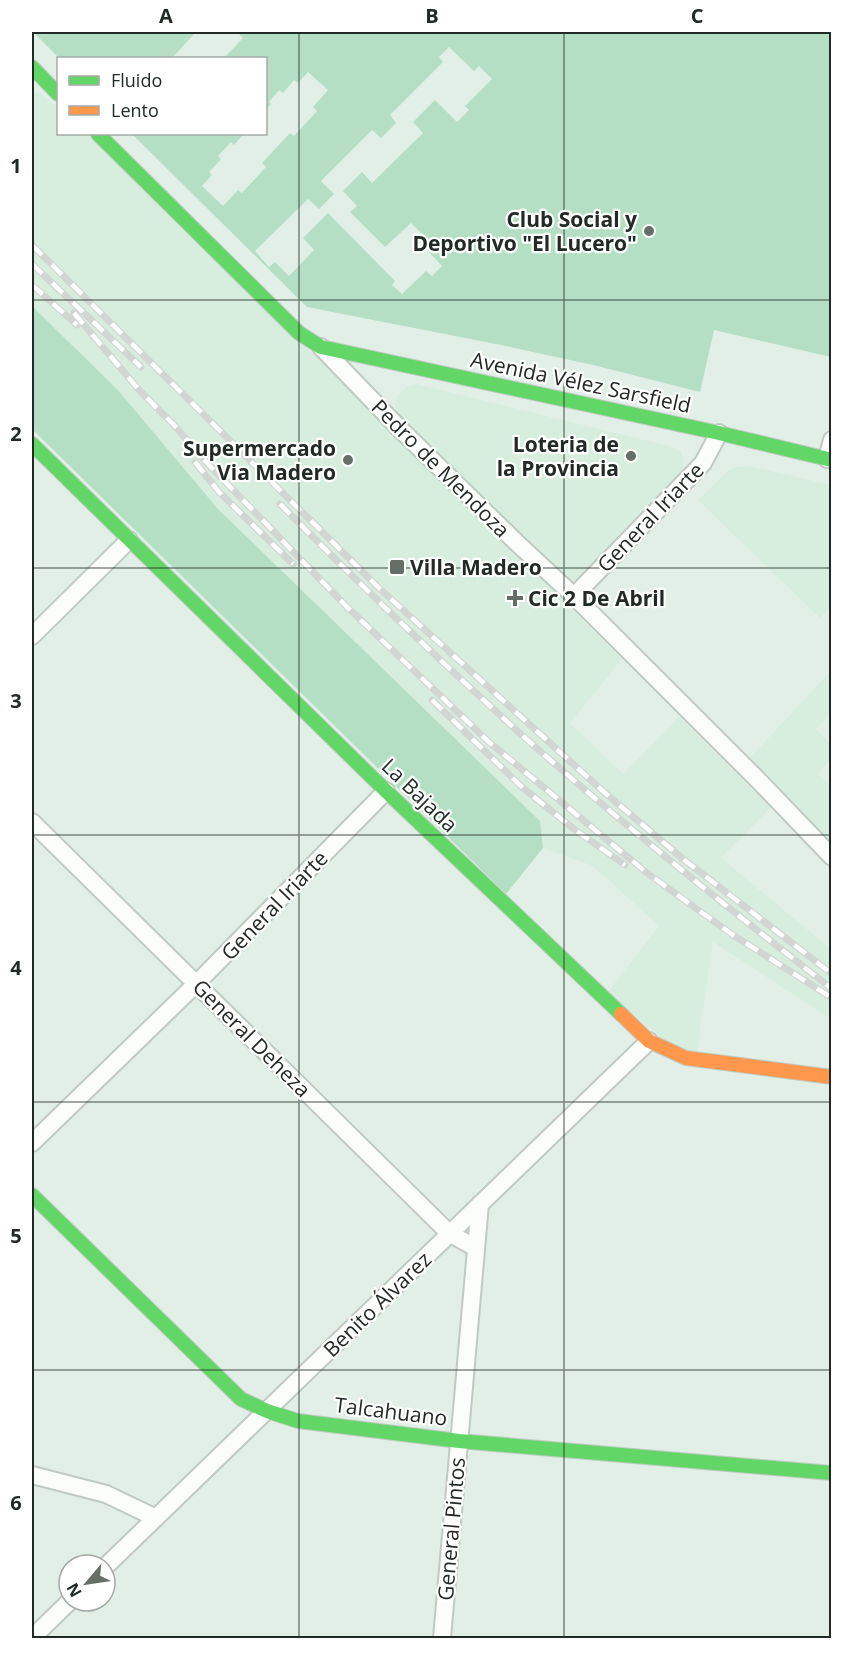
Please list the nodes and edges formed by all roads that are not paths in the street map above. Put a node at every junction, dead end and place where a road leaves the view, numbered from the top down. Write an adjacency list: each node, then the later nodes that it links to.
1 (32, 67): 2 (street)
2 (57, 93)
3 (99, 135): 4 (street, Pedro de Mendoza)
4 (321, 347): 5 (street, Avenida Vélez Sarsfield); 10 (street, Pedro de Mendoza)
5 (719, 433): 8 (street, Avenida Vélez Sarsfield); 10 (street, General Iriarte)
6 (831, 440): 8 (street)
7 (32, 444): 9 (street, La Bajada)
8 (829, 459)
9 (129, 540): 11 (street); 12 (street, La Bajada)
10 (574, 596): 14 (street, Pedro de Mendoza)
11 (32, 636)
12 (386, 791): 15 (street, General Iriarte); 16 (street, La Bajada)
13 (32, 822): 15 (street, General Deheza)
14 (831, 857)
15 (197, 983): 18 (street, General Iriarte); 21 (street, General Deheza)
16 (649, 1041): 17 (street, La Bajada); 20 (street, Benito Álvarez)
17 (831, 1077)
18 (32, 1143)
19 (32, 1195): 23 (street, Talcahuano)
20 (480, 1204): 21 (street, Benito Álvarez); 22 (street, General Pintos)
21 (449, 1233): 22 (street, General Deheza); 23 (street, Benito Álvarez)
22 (476, 1248): 24 (street, General Pintos)
23 (267, 1411): 24 (street, Talcahuano); 27 (street, Benito Álvarez)
24 (459, 1441): 25 (street, Talcahuano); 31 (street, General Pintos)
25 (831, 1473)
26 (32, 1475): 27 (street)
27 (156, 1518): 28 (street, Benito Álvarez)
28 (117, 1555)
29 (58, 1613): 30 (street)
30 (32, 1638)
31 (442, 1638)

